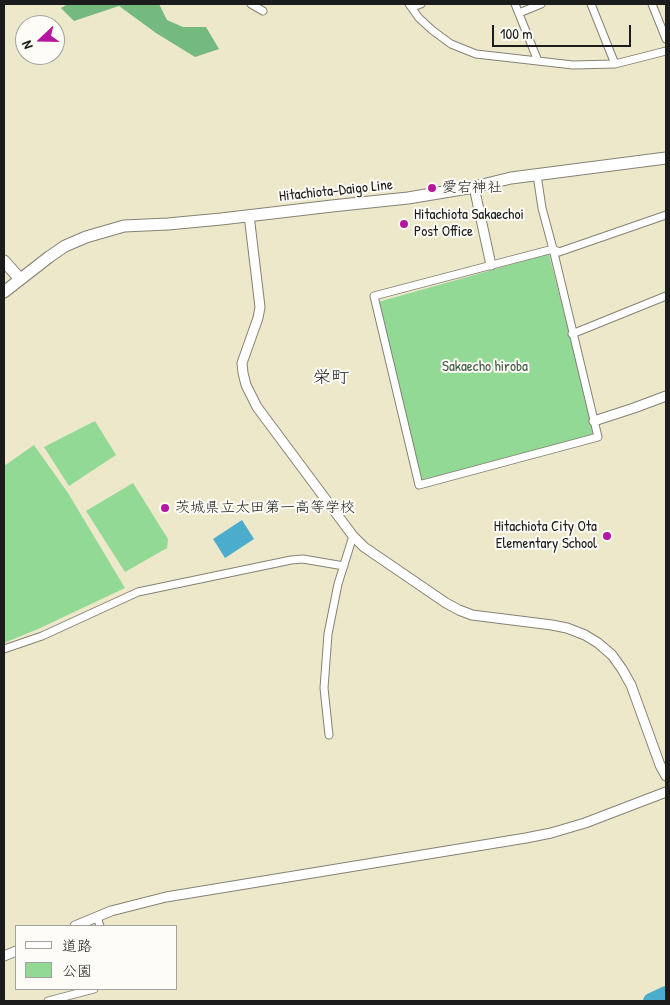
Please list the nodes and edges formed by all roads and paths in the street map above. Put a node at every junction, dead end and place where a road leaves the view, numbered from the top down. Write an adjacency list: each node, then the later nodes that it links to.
1 (251, 4): 8 (street)
2 (422, 4): 7 (street)
3 (515, 4): 9 (street)
4 (541, 4): 9 (street)
5 (591, 4): 13 (street)
6 (652, 4): 10 (street)
7 (411, 6): 12 (street)
8 (263, 11)
9 (518, 13): 12 (street)
10 (666, 39)
11 (666, 51): 13 (street)
12 (538, 61): 13 (street)
13 (615, 64)
14 (666, 158): 15 (main road, Hitachiota-Daigo Line)
15 (537, 175): 16 (main road, Hitachiota-Daigo Line); 19 (street)
16 (474, 187): 18 (main road, Hitachiota-Daigo Line); 21 (street)
17 (666, 214): 19 (street)
18 (249, 215): 22 (main road, Hitachiota-Daigo Line); 28 (street)
19 (553, 249): 21 (street); 25 (street)
20 (4, 261): 22 (main road)
21 (491, 265): 27 (street)
22 (20, 279): 23 (main road, Hitachiota-Daigo Line)
23 (4, 292)
24 (666, 296): 25 (street)
25 (572, 334): 27 (street)
26 (666, 396): 27 (street)
27 (594, 421)
28 (353, 536): 29 (street); 32 (street)
29 (344, 566): 30 (street); 31 (street)
30 (4, 649)
31 (330, 735)
32 (666, 776)
33 (666, 792): 34 (street)
34 (97, 917): 35 (street); 36 (street)
35 (77, 925)
36 (100, 925)
37 (90, 990): 38 (street)
38 (48, 1001)

